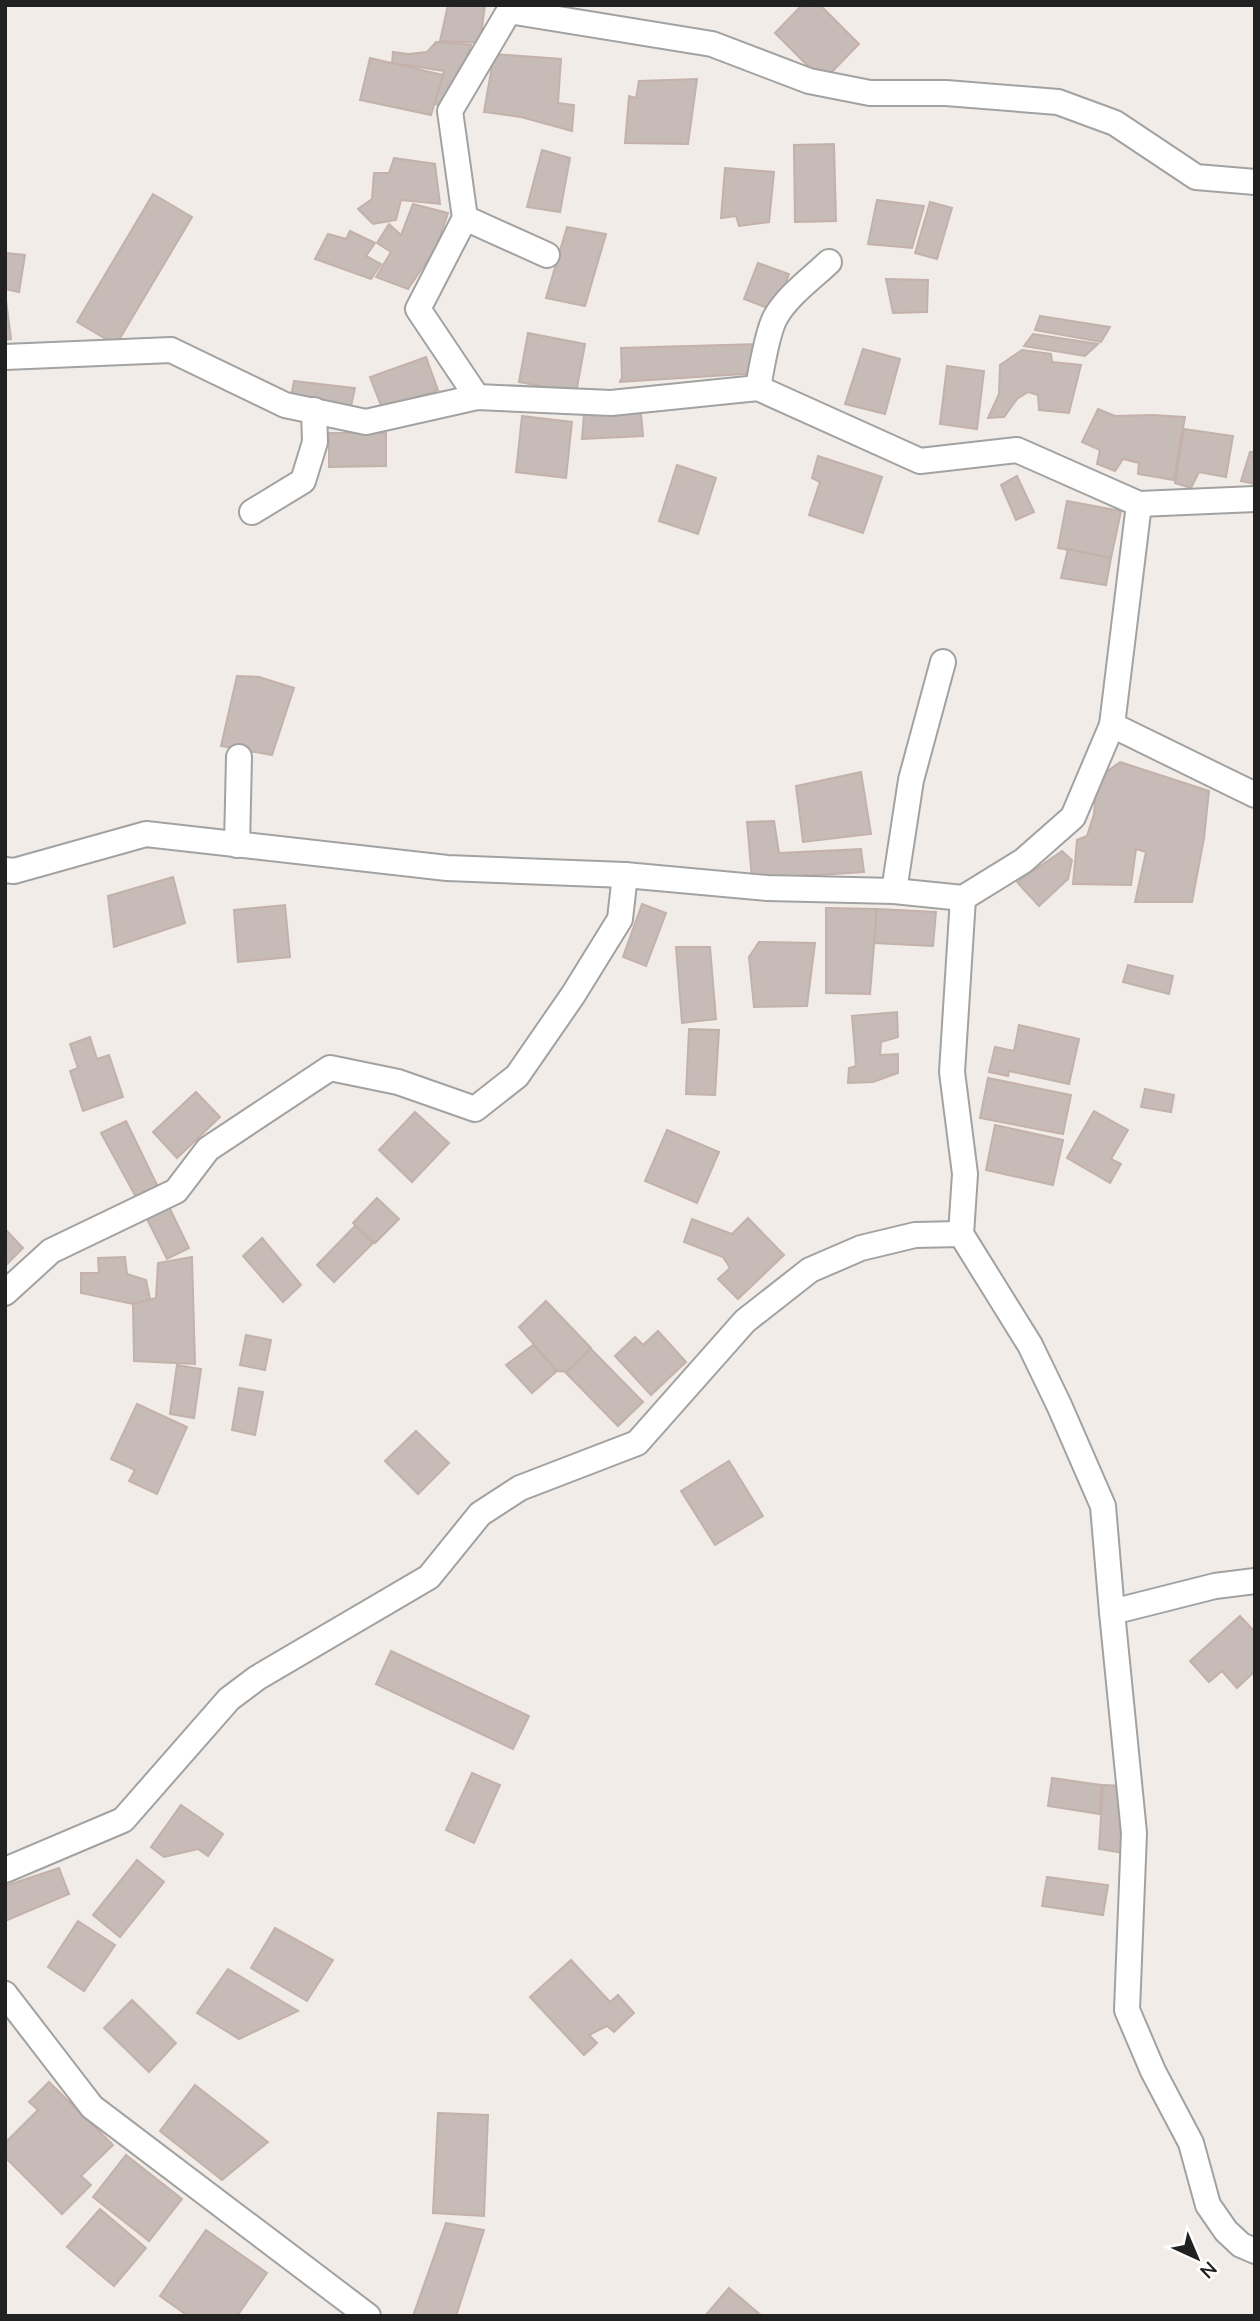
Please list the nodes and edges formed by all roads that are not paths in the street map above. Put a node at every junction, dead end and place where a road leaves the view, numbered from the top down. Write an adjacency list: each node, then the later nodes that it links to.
1 (509, 8): 2 (street); 3 (street)
2 (1255, 182)
3 (466, 218): 4 (street); 8 (street)
4 (547, 256)
5 (829, 262): 7 (street)
6 (5, 357): 9 (street)
7 (758, 388): 8 (street); 11 (street)
8 (477, 397): 9 (street)
9 (314, 410): 12 (street)
10 (1255, 499): 11 (street)
11 (1139, 505): 14 (street)
12 (252, 512)
13 (943, 662): 20 (street)
14 (1112, 725): 16 (street); 21 (street)
15 (239, 757): 17 (street)
16 (1255, 795)
17 (237, 845): 18 (street); 19 (street)
18 (5, 870)
19 (625, 875): 20 (street); 23 (street)
20 (894, 891): 21 (street)
21 (963, 898): 22 (street)
22 (961, 1234): 25 (street); 26 (street)
23 (5, 1293)
24 (1255, 1581): 25 (street)
25 (1112, 1612): 28 (street)
26 (5, 1870)
27 (5, 1994): 29 (street)
28 (1255, 2251)
29 (368, 2316)

